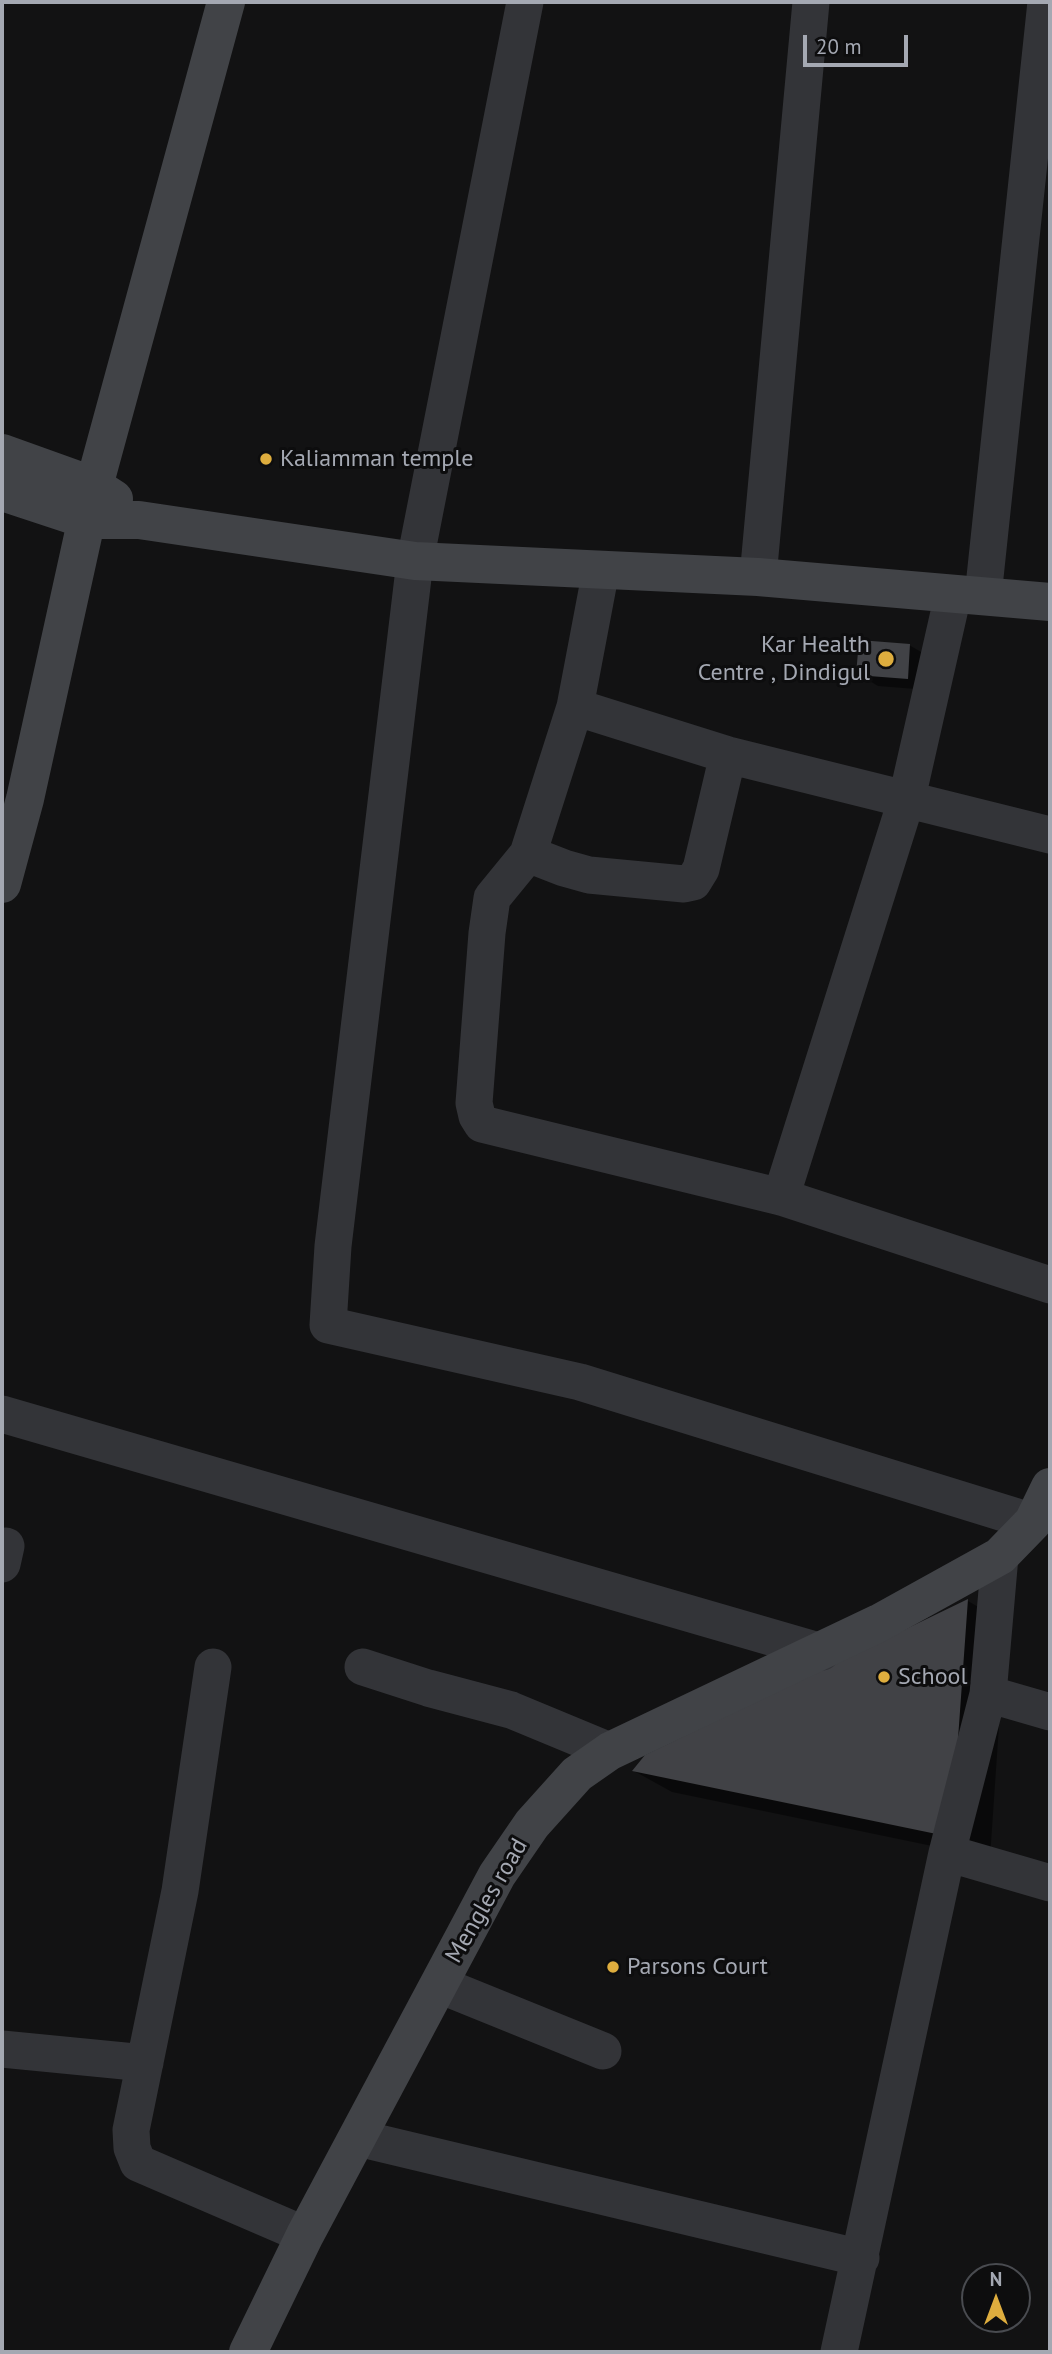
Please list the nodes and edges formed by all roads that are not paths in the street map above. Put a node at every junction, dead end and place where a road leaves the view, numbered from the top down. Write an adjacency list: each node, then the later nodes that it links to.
1 (226, 2): 7 (main road)
2 (525, 2): 8 (street)
3 (811, 2): 10 (street)
4 (1046, 2): 11 (street)
5 (2, 453): 7 (main road)
6 (2, 492): 7 (main road)
7 (90, 503): 8 (main road); 18 (main road)
8 (415, 561): 9 (main road); 22 (street)
9 (601, 570): 10 (main road); 13 (street)
10 (758, 577): 11 (main road)
11 (968, 595): 12 (main road); 15 (street)
12 (1050, 603)
13 (575, 707): 14 (street); 17 (street)
14 (728, 755): 15 (street); 17 (street)
15 (907, 798): 16 (street); 19 (street)
16 (1050, 835)
17 (528, 854): 19 (street)
18 (2, 884)
19 (781, 1197): 20 (street)
20 (1050, 1285)
21 (2, 1414): 24 (street)
22 (1045, 1497): 23 (main road, Mengles road)
23 (1000, 1556): 24 (main road, Mengles road); 27 (street)
24 (822, 1652): 29 (main road, Mengles road)
25 (213, 1667): 35 (street)
26 (363, 1667): 29 (street)
27 (988, 1694): 28 (street); 30 (street)
28 (1050, 1712)
29 (610, 1751): 32 (main road, Mengles road)
30 (947, 1853): 31 (street); 38 (street)
31 (1050, 1883)
32 (440, 1985): 34 (street); 36 (main road, Mengles road)
33 (2, 2049): 35 (street)
34 (603, 2051)
35 (145, 2063): 37 (street)
36 (358, 2138): 37 (main road, Mengles road); 38 (street)
37 (305, 2235): 39 (main road, Mengles road)
38 (861, 2258): 40 (street)
39 (248, 2352)
40 (839, 2352)

